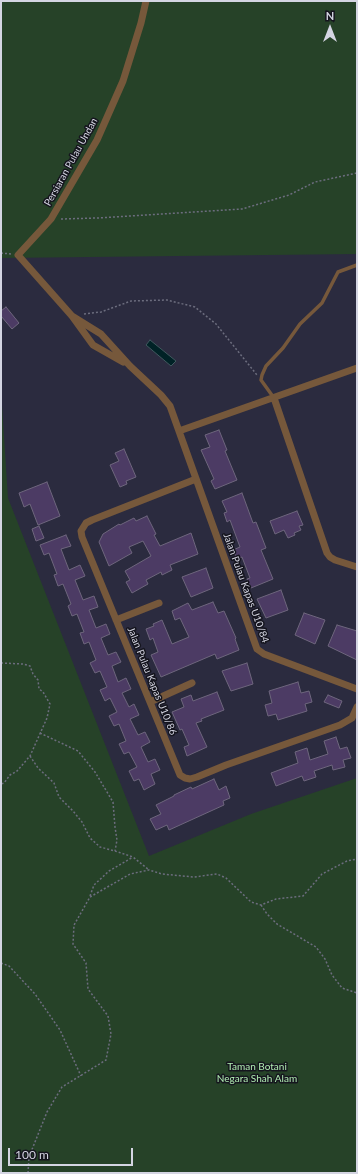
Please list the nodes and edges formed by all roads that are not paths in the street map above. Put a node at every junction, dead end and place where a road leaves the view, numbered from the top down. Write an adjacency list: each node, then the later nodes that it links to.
1 (146, 1): 3 (street, Persiaran Pulau Undan)
2 (357, 265): 6 (lane)
3 (72, 316): 4 (street); 4 (street)
4 (130, 366): 7 (street, Jalan Pulau Kapas U10/84)
5 (357, 368): 6 (street)
6 (274, 398): 7 (street); 9 (street)
7 (179, 431): 8 (street, Jalan Pulau Kapas U10/84)
8 (196, 479): 11 (street, Jalan Pulau Kapas U10/86); 13 (street, Jalan Pulau Kapas U10/84)
9 (357, 568)
10 (159, 603): 11 (street)
11 (116, 620): 14 (street, Jalan Pulau Kapas U10/86)
12 (192, 683): 14 (street)
13 (357, 689)
14 (150, 702): 15 (street, Jalan Pulau Kapas U10/86)
15 (357, 707)

